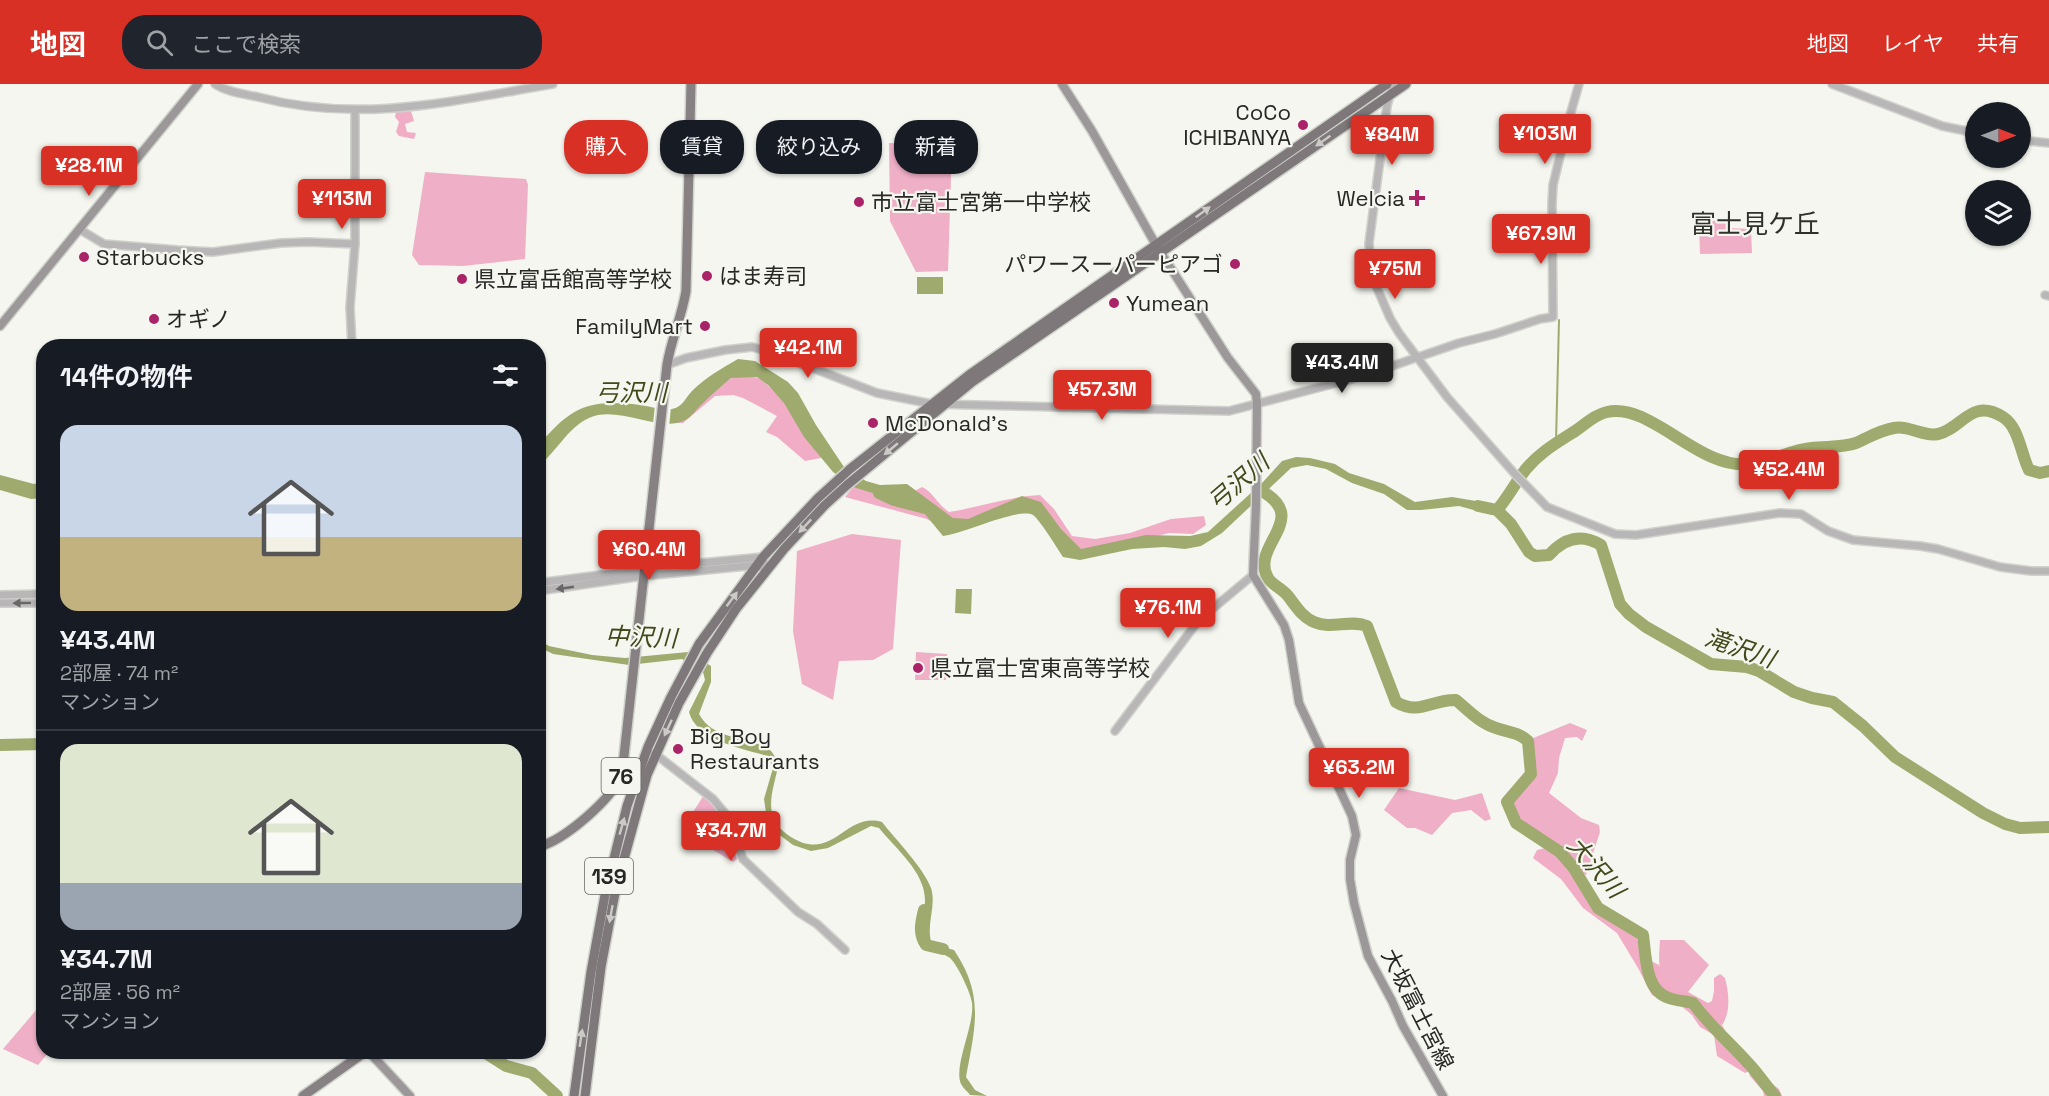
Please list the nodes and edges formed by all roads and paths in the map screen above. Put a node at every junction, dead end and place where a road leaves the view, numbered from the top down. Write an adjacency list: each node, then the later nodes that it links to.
1 (198, 84): 14 (main road)
2 (214, 84): 10 (street)
3 (553, 84): 10 (street)
4 (691, 84): 20 (main road, 76)
5 (1062, 84): 16 (main road)
6 (1406, 84): 9 (highway, 139)
7 (1579, 84): 19 (street)
8 (1832, 84): 11 (street)
9 (1390, 87): 16 (highway, 139); 19 (street)
10 (355, 111): 15 (street)
11 (1965, 131)
12 (2031, 141): 13 (street)
13 (2049, 143)
14 (79, 229): 15 (street); 17 (main road)
15 (355, 244): 18 (street)
16 (1158, 249): 21 (main road); 22 (highway, 139); 23 (highway, 139)
17 (0, 326)
18 (352, 339)
19 (1418, 359): 21 (street); 26 (street)
20 (667, 365): 22 (street); 28 (main road, 76)
21 (1257, 403): 23 (street); 29 (main road)
22 (932, 404): 23 (street); 24 (highway, 139)
23 (944, 405): 24 (highway, 139, one-way to 24)
24 (843, 482): 25 (highway, 139); 27 (highway, 139, one-way to 27)
25 (760, 561): 27 (street); 28 (street); 37 (highway, 139, one-way to 25)
26 (2049, 571)
27 (766, 572): 37 (highway, 139, one-way to 37)
28 (643, 573): 30 (street); 31 (street, one-way to 31); 38 (main road, 76)
29 (1253, 575): 36 (street); 46 (main road, 大坂富士宮線)
30 (546, 582)
31 (546, 590)
32 (36, 594): 33 (street)
33 (0, 595)
34 (0, 603): 35 (street, one-way to 34)
35 (36, 603)
36 (1115, 731)
37 (652, 751): 39 (street); 44 (highway, 139, one-way to 37); 45 (highway, 139, one-way to 45)
38 (546, 845)
39 (845, 950)
40 (357, 1059): 42 (main road)
41 (374, 1059): 43 (main road)
42 (303, 1096)
43 (410, 1096)
44 (574, 1096)
45 (585, 1096)
46 (1443, 1096)

